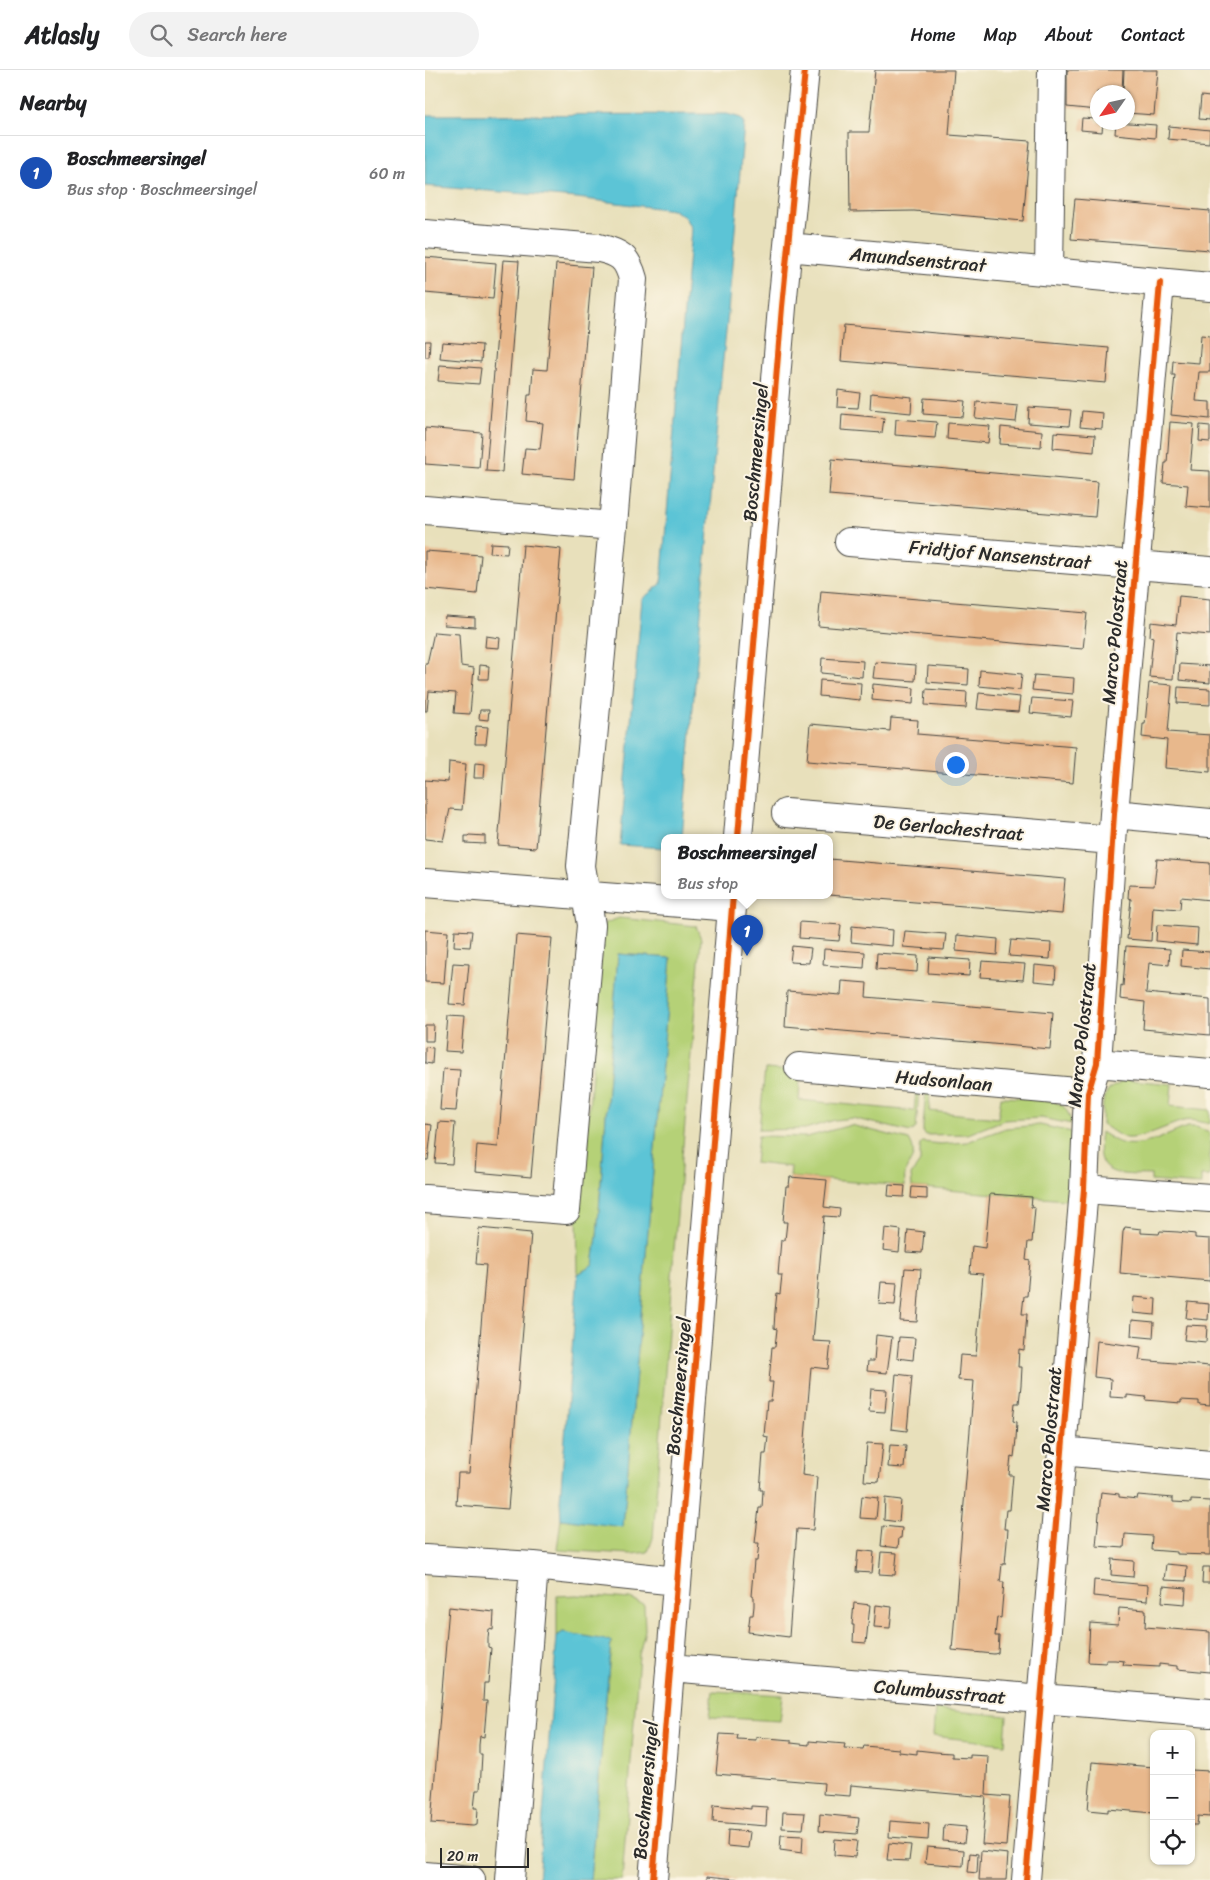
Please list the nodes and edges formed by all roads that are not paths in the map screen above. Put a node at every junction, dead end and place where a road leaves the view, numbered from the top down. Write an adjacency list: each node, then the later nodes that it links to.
1 (805, 70): 4 (street, Boschmeersingel)
2 (1052, 70): 5 (street)
3 (425, 234): 9 (street)
4 (787, 247): 5 (street, Amundsenstraat); 16 (street, Boschmeersingel)
5 (1049, 271): 6 (street, Amundsenstraat)
6 (1160, 283): 7 (street, Amundsenstraat); 11 (street, Marco Polostraat)
7 (1210, 287)
8 (425, 510): 9 (street)
9 (613, 526): 18 (street)
10 (849, 542): 11 (street, Fridtjof Nansenstraat)
11 (1135, 565): 12 (street, Fridtjof Nansenstraat); 15 (street, Marco Polostraat)
12 (1210, 571)
13 (786, 813): 15 (street, De Gerlachestraat)
14 (1210, 823): 15 (street, De Gerlachestraat)
15 (1113, 827): 22 (street, Marco Polostraat)
16 (738, 834)
17 (425, 883): 18 (street, Boschmeersingel)
18 (586, 895): 19 (street, Boschmeersingel); 28 (street)
19 (661, 898)
20 (684, 899): 21 (street, Boschmeersingel)
21 (733, 901): 33 (street, Boschmeersingel)
22 (1097, 1063): 24 (street); 25 (street, Marco Polostraat)
23 (799, 1067): 25 (street, Hudsonlaan)
24 (1210, 1073)
25 (1088, 1093): 26 (street, Marco Polostraat)
26 (1084, 1189): 27 (street); 29 (street, Marco Polostraat)
27 (1210, 1198)
28 (425, 1199)
29 (1062, 1450): 30 (street); 35 (street, Marco Polostraat)
30 (1210, 1465)
31 (425, 1559): 32 (street)
32 (534, 1566): 33 (street); 39 (street)
33 (677, 1581): 34 (street, Boschmeersingel)
34 (670, 1668): 35 (street, Columbusstraat); 40 (street, Boschmeersingel)
35 (1041, 1699): 36 (street, Columbusstraat); 41 (street, Marco Polostraat)
36 (1210, 1713)
37 (425, 1876): 38 (street)
38 (471, 1880)
39 (510, 1880)
40 (653, 1880)
41 (1027, 1880)

